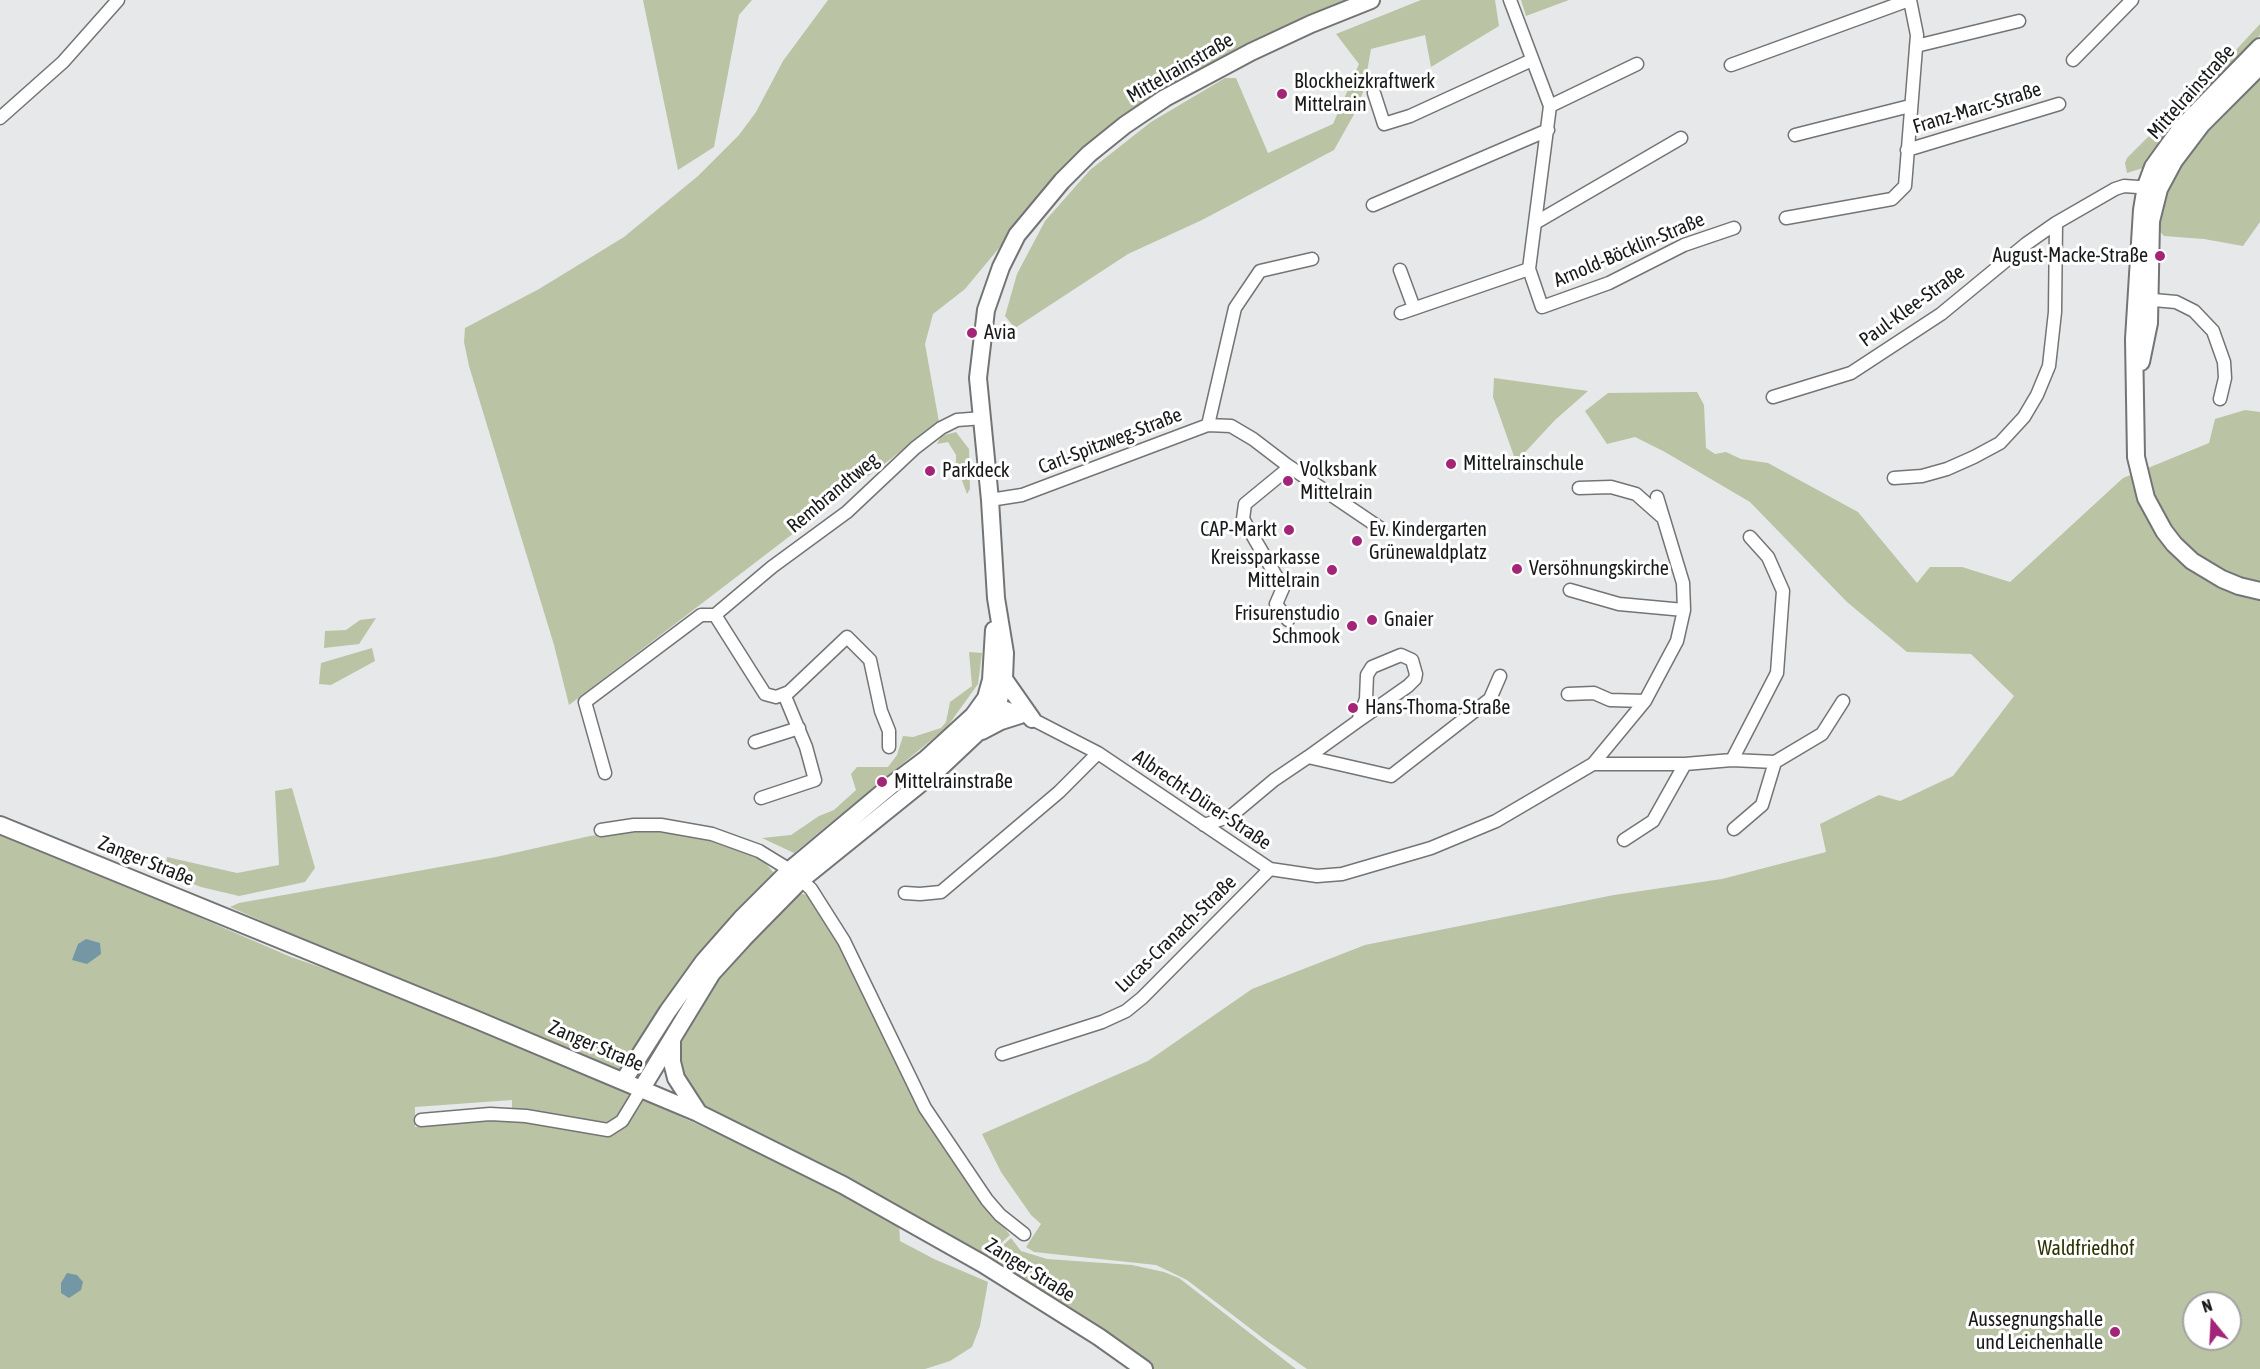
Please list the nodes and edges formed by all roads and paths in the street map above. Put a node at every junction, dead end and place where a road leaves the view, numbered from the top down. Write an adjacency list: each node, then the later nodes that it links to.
1 (118, 0): 18 (street)
2 (1371, 0): 37 (street, Mittelrainstraße)
3 (1510, 0): 9 (street, Arnold-Böcklin-Straße)
4 (1910, 0): 7 (street, Franz-Marc-Straße); 12 (street, Franz-Marc-Straße)
5 (2132, 0): 10 (street)
6 (2019, 21): 7 (street)
7 (1916, 46): 17 (street, Franz-Marc-Straße)
8 (2260, 47): 23 (street, Mittelrainstraße)
9 (1532, 60): 14 (street); 16 (street, Arnold-Böcklin-Straße)
10 (2073, 60)
11 (1637, 64): 16 (street)
12 (1731, 65)
13 (2260, 66): 23 (street, Mittelrainstraße)
14 (1374, 93)
15 (2059, 104): 22 (street, Franz-Marc-Straße)
16 (1550, 106): 19 (street, Arnold-Böcklin-Straße)
17 (1910, 106): 20 (street, Franz-Marc-Straße); 22 (street, Franz-Marc-Straße)
18 (0, 118)
19 (1548, 129): 24 (street); 26 (street, Arnold-Böcklin-Straße)
20 (1796, 135)
21 (1681, 138): 26 (street)
22 (1907, 150): 25 (street, Franz-Marc-Straße)
23 (2152, 188): 27 (street, Paul-Klee-Straße); 32 (street, Mittelrainstraße)
24 (1373, 205)
25 (1786, 218)
26 (1535, 223): 30 (street, Arnold-Böcklin-Straße)
27 (2056, 224): 35 (street, Paul-Klee-Straße); 40 (street)
28 (1734, 228): 30 (street, Arnold-Böcklin-Straße)
29 (1312, 259): 38 (street, Carl-Spitzweg-Straße)
30 (1529, 269): 33 (street, Arnold-Böcklin-Straße)
31 (1400, 270): 33 (street)
32 (2144, 299): 36 (street); 48 (street, Mittelrainstraße)
33 (1414, 308): 34 (street, Arnold-Böcklin-Straße)
34 (1401, 313)
35 (1773, 397)
36 (2220, 399)
37 (983, 418): 43 (street, Mittelrainstraße); 51 (street, Rembrandtweg)
38 (1208, 425): 39 (street, Carl-Spitzweg-Straße); 43 (street, Carl-Spitzweg-Straße)
39 (1290, 467): 45 (street, Carl-Spitzweg-Straße); 52 (street)
40 (1894, 478)
41 (1579, 488): 44 (street)
42 (1657, 497): 44 (street, Albrecht-Dürer-Straße)
43 (990, 500): 49 (street, Mittelrainstraße)
44 (1662, 517): 50 (street, Albrecht-Dürer-Straße)
45 (1380, 528)
46 (1750, 537): 68 (street)
47 (1570, 590): 50 (street)
48 (2260, 591)
49 (996, 598): 54 (street, Mittelrainstraße); 59 (street, Mittelrainstraße)
50 (1684, 610): 57 (street, Albrecht-Dürer-Straße)
51 (715, 615): 55 (street); 72 (street, Rembrandtweg)
52 (1288, 620)
53 (1500, 676): 67 (street)
54 (1004, 679): 59 (street, Mittelrainstraße); 60 (street)
55 (784, 694): 62 (street); 65 (street)
56 (1568, 694): 57 (street)
57 (1645, 701): 70 (street, Albrecht-Dürer-Straße)
58 (1843, 701): 69 (street)
59 (992, 702): 60 (street, Albrecht-Dürer-Straße); 63 (street, Mittelrainstraße); 80 (street, Mittelrainstraße)
60 (1026, 717): 63 (street); 66 (street, Albrecht-Dürer-Straße)
61 (1358, 721): 61 (street); 67 (street)
62 (799, 728): 64 (street); 73 (street)
63 (976, 734): 80 (street, Mittelrainstraße)
64 (756, 742)
65 (889, 747)
66 (1098, 753): 75 (street, Albrecht-Dürer-Straße); 81 (street)
67 (1308, 757): 75 (street)
68 (1732, 760): 69 (street); 71 (street)
69 (1775, 762): 76 (street)
70 (1593, 764): 71 (street); 79 (street, Albrecht-Dürer-Straße)
71 (1685, 764): 78 (street)
72 (605, 773)
73 (761, 798)
74 (0, 825): 84 (street, Zanger Straße)
75 (1204, 825): 79 (street, Albrecht-Dürer-Straße)
76 (1734, 829)
77 (601, 830): 80 (street)
78 (1624, 840)
79 (1270, 869): 83 (street, Lucas-Cranach-Straße)
80 (795, 875): 82 (street, Mittelrainstraße); 84 (street, Mittelrainstraße); 88 (street)
81 (905, 892)
82 (672, 1038): 85 (street, Mittelrainstraße); 86 (street)
83 (1002, 1054)
84 (624, 1080): 85 (street, Zanger Straße)
85 (642, 1088): 86 (street, Zanger Straße); 87 (street)
86 (698, 1113): 89 (street, Zanger Straße)
87 (421, 1120)
88 (1024, 1234)
89 (1144, 1369)

